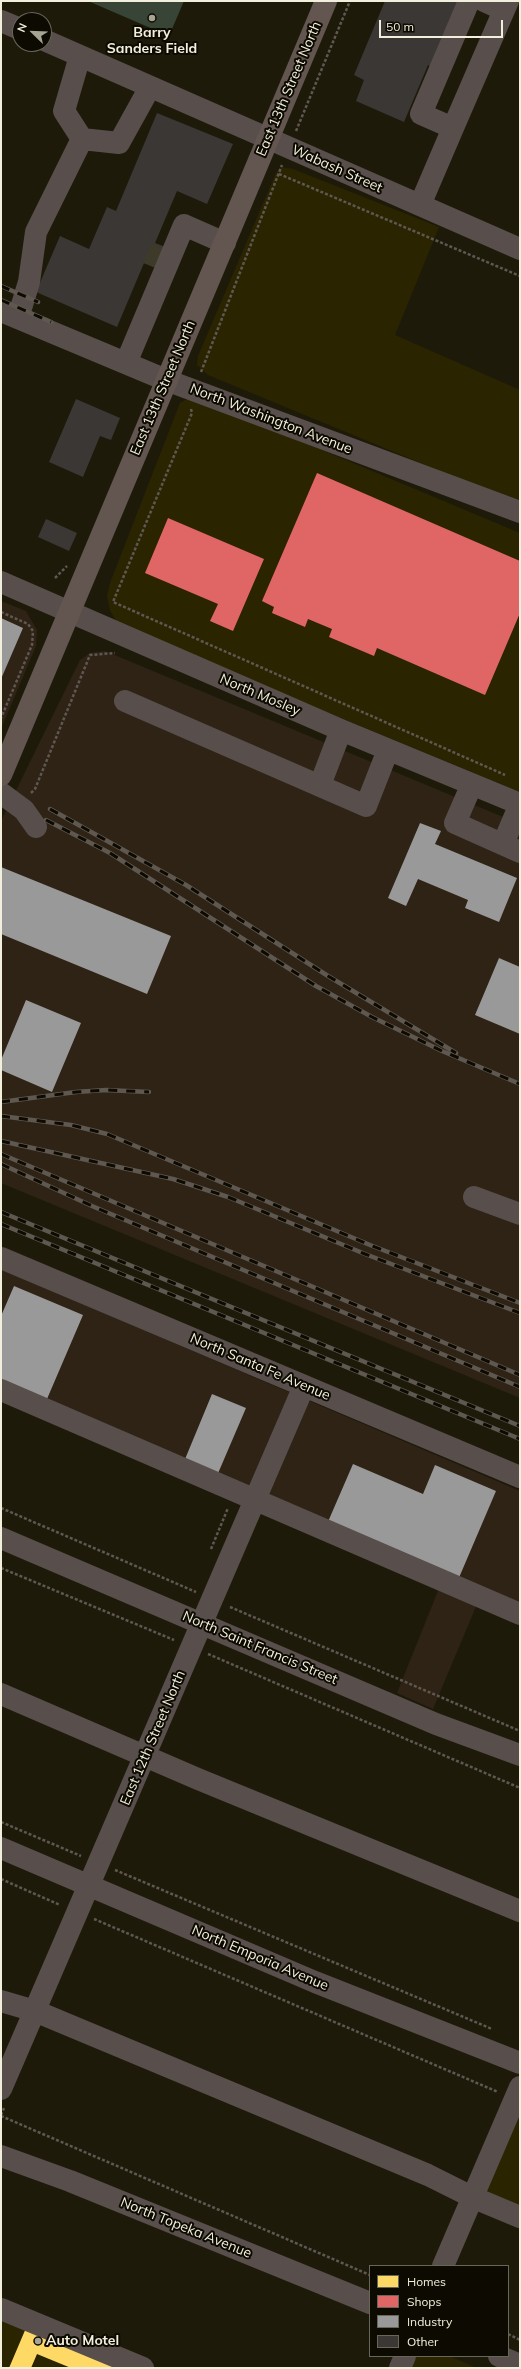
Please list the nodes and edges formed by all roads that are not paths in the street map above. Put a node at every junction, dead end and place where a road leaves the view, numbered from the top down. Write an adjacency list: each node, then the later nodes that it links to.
1 (326, 1): 12 (main road, East 13th Street North)
2 (469, 1): 10 (street)
3 (484, 1): 4 (street)
4 (506, 5): 10 (street)
5 (1, 21): 6 (street)
6 (12, 26)
7 (52, 44): 8 (street, Wabash Street)
8 (80, 56): 9 (street, Wabash Street); 11 (street)
9 (150, 87): 11 (street); 12 (street, Wabash Street)
10 (454, 128): 13 (street)
11 (82, 139): 18 (street)
12 (268, 139): 13 (street, Wabash Street); 15 (main road, East 13th Street North)
13 (420, 205): 16 (street, Wabash Street)
14 (179, 236): 15 (street); 17 (street); 17 (street)
15 (225, 243): 20 (main road, East 13th Street North)
16 (520, 249)
17 (155, 293): 19 (street)
18 (9, 314): 19 (street, North Washington Avenue)
19 (126, 363): 20 (street, North Washington Avenue)
20 (166, 380): 21 (street, North Washington Avenue); 23 (main road, East 13th Street North)
21 (520, 512)
22 (1, 582): 23 (street, North Mosley)
23 (69, 612): 25 (street, North Mosley); 27 (main road, East 13th Street North)
24 (125, 701): 29 (street)
25 (340, 730): 26 (street, North Mosley); 29 (street)
26 (388, 750): 28 (street, North Mosley); 29 (street)
27 (1, 775)
28 (472, 784): 31 (street, North Mosley); 33 (street)
29 (320, 786)
30 (10, 799): 32 (street)
31 (520, 804): 33 (street)
32 (36, 827)
33 (511, 848)
34 (474, 1197): 35 (street)
35 (520, 1214)
36 (1, 1258): 37 (street, North Santa Fe Avenue)
37 (304, 1386): 39 (street, North Santa Fe Avenue); 40 (street, East 12th Street North)
38 (1, 1390): 40 (street)
39 (520, 1477)
40 (255, 1500): 42 (street); 43 (street, East 12th Street North)
41 (1, 1538): 43 (street, North Saint Francis Street)
42 (520, 1614)
43 (202, 1624): 45 (street, East 12th Street North); 46 (street, North Saint Francis Street)
44 (1, 1694): 45 (street)
45 (146, 1755): 48 (street, East 12th Street North); 49 (street)
46 (520, 1755)
47 (1, 1848): 48 (street, North Emporia Avenue)
48 (90, 1886): 51 (street, East 12th Street North); 52 (street, North Emporia Avenue)
49 (520, 1911)
50 (1, 2001): 51 (street)
51 (35, 2011): 53 (street, East 12th Street North); 56 (street)
52 (520, 2063)
53 (1, 2089)
54 (518, 2091): 56 (street)
55 (1, 2156): 59 (street, North Topeka Avenue)
56 (472, 2197): 57 (street); 58 (street)
57 (520, 2217)
58 (443, 2265)
59 (369, 2302)
60 (1, 2309): 64 (street)
61 (405, 2357): 65 (street)
62 (501, 2357): 63 (street)
63 (520, 2365)
64 (143, 2368)
65 (400, 2368)

